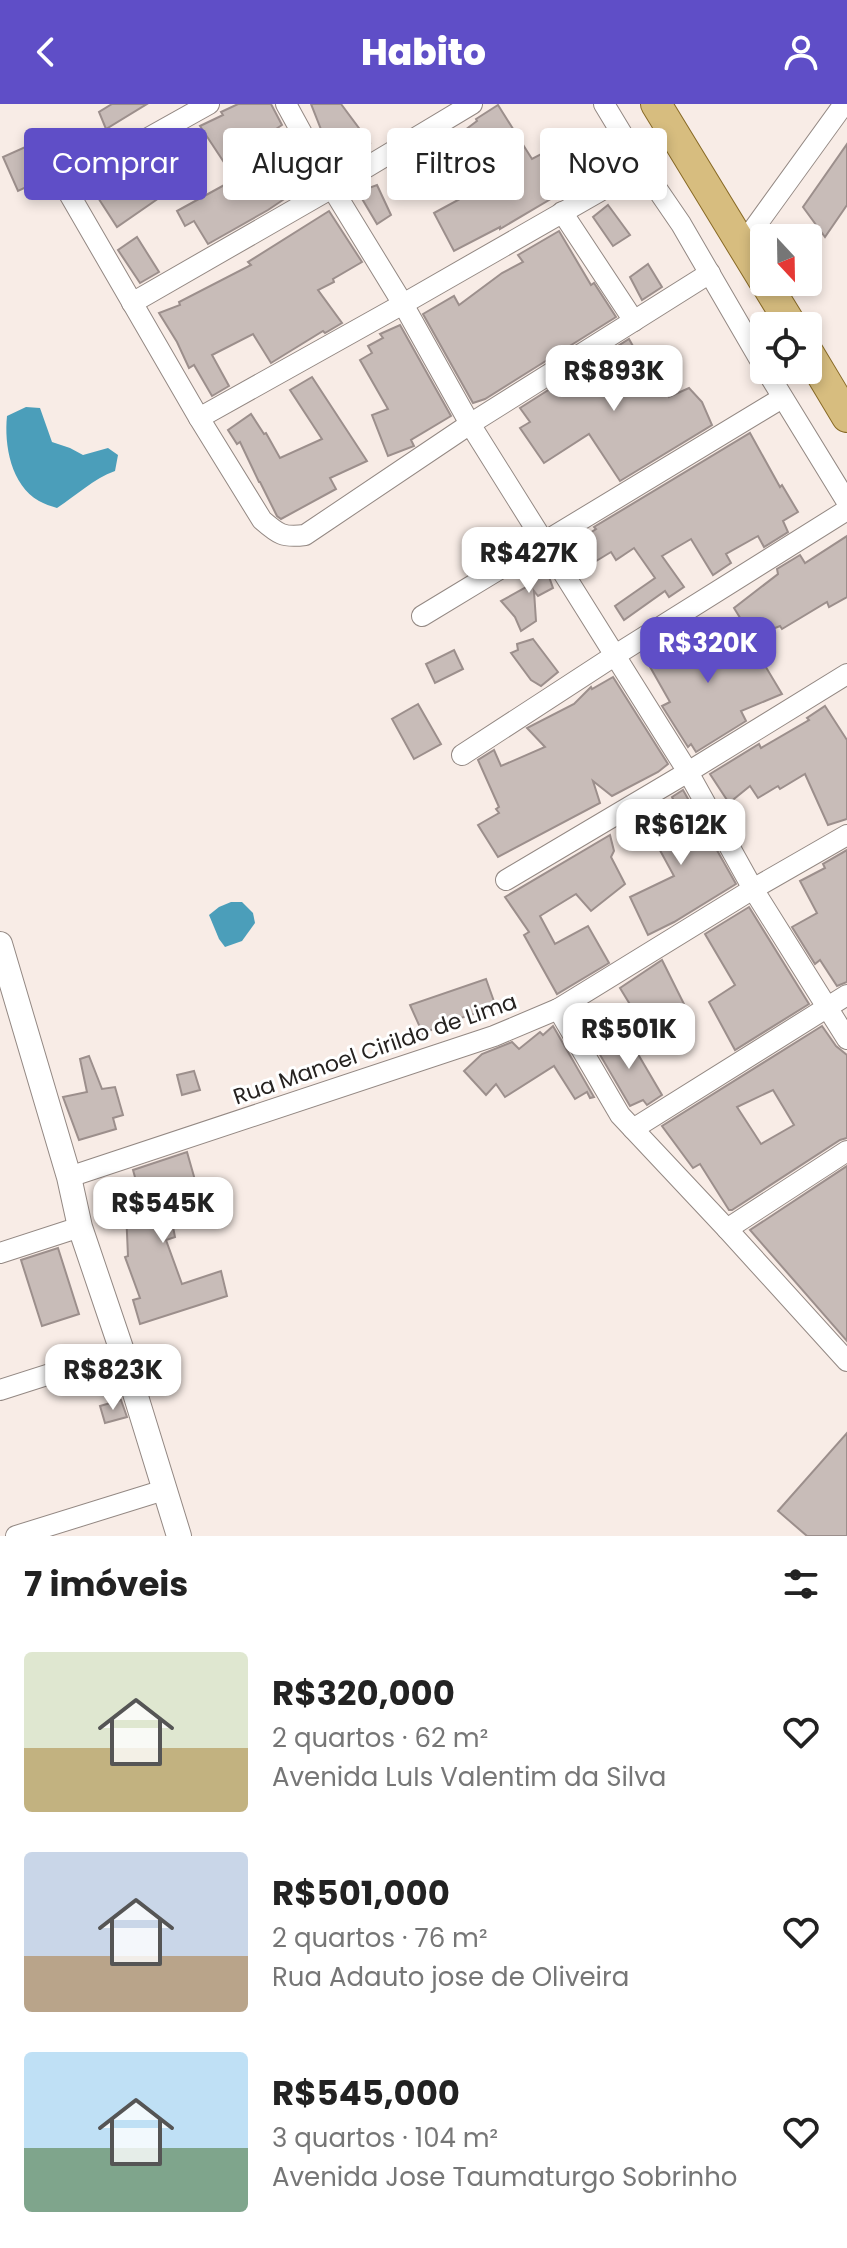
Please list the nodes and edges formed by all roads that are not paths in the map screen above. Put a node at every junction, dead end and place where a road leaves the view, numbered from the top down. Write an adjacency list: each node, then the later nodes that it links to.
1 (209, 104): 18 (street)
2 (286, 104): 7 (street)
3 (472, 104): 9 (street)
4 (604, 104): 8 (street)
5 (656, 104): 15 (main road)
6 (844, 104): 15 (street)
7 (299, 128)
8 (618, 128)
9 (371, 165)
10 (311, 200): 18 (street)
11 (339, 200): 19 (street)
12 (583, 200): 14 (street)
13 (665, 200): 17 (street)
14 (562, 212): 19 (street); 20 (street)
15 (742, 245): 16 (main road)
16 (750, 258)
17 (710, 273): 20 (street); 21 (street)
18 (132, 303): 26 (street)
19 (403, 304): 26 (street); 27 (street)
20 (634, 321): 27 (street)
21 (740, 324): 22 (street); 23 (street)
22 (750, 330)
23 (750, 342)
24 (774, 384): 25 (street)
25 (782, 398): 28 (street); 30 (street)
26 (199, 418): 27 (street)
27 (470, 424): 30 (street)
28 (847, 502)
29 (847, 510): 32 (street)
30 (544, 542): 31 (street); 32 (street)
31 (422, 616)
32 (614, 656): 34 (street); 35 (street)
33 (847, 674): 35 (street)
34 (462, 755)
35 (688, 772): 37 (street); 38 (street)
36 (847, 835): 38 (street, Rua Manoel Cirildo de Lima)
37 (506, 880)
38 (753, 889): 41 (street); 42 (street, Rua Manoel Cirildo de Lima)
39 (0, 944): 46 (street)
40 (847, 995): 41 (street)
41 (827, 1007): 43 (street); 44 (street)
42 (558, 1009): 44 (street); 46 (street, Rua Manoel Cirildo de Lima)
43 (847, 1039)
44 (633, 1129): 48 (street)
45 (847, 1151): 48 (street)
46 (69, 1177): 47 (street)
47 (80, 1227): 49 (street); 50 (street)
48 (727, 1229): 51 (street)
49 (0, 1253)
50 (122, 1351): 52 (street); 53 (street)
51 (846, 1361)
52 (0, 1390)
53 (164, 1490): 54 (street); 55 (street)
54 (16, 1536)
55 (179, 1536)

